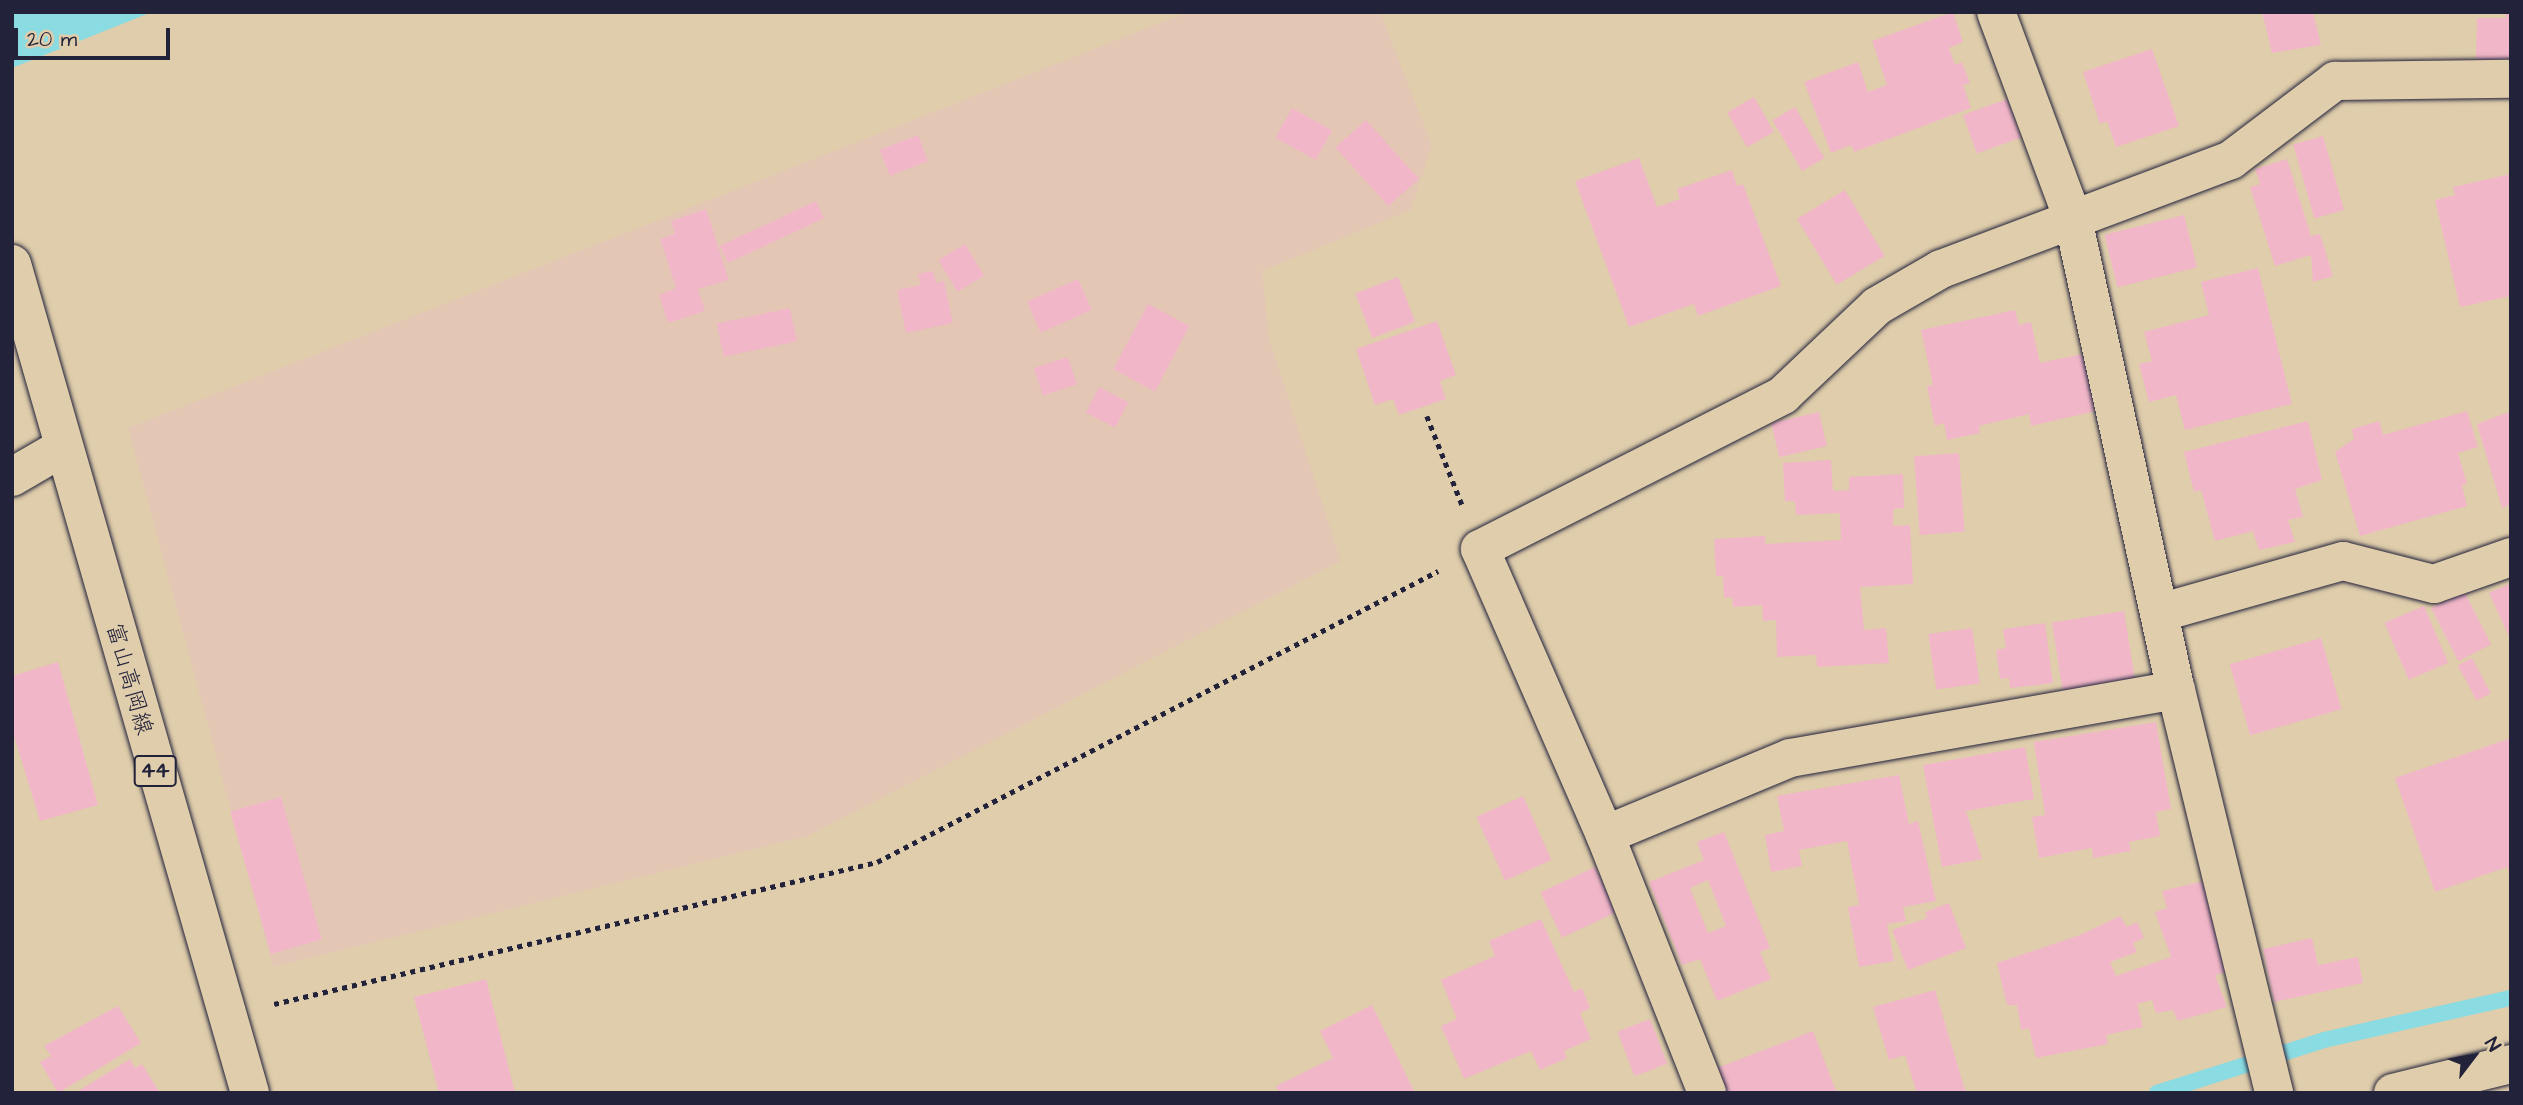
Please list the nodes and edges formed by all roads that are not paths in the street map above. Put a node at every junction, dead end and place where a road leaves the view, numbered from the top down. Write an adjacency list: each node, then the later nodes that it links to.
1 (1996, 12): 3 (street)
2 (2511, 79): 3 (street)
3 (2073, 219): 8 (street); 10 (street)
4 (12, 264): 5 (street, 富山高岡線 / 44)
5 (60, 438): 6 (street); 12 (street, 富山高岡線 / 44)
6 (12, 477)
7 (2511, 557): 8 (street)
8 (2159, 613): 9 (street)
9 (2176, 690): 10 (street); 14 (street)
10 (1605, 835): 13 (street)
11 (2511, 1064): 15 (street)
12 (250, 1093)
13 (1707, 1093)
14 (2274, 1093)
15 (2393, 1093)

